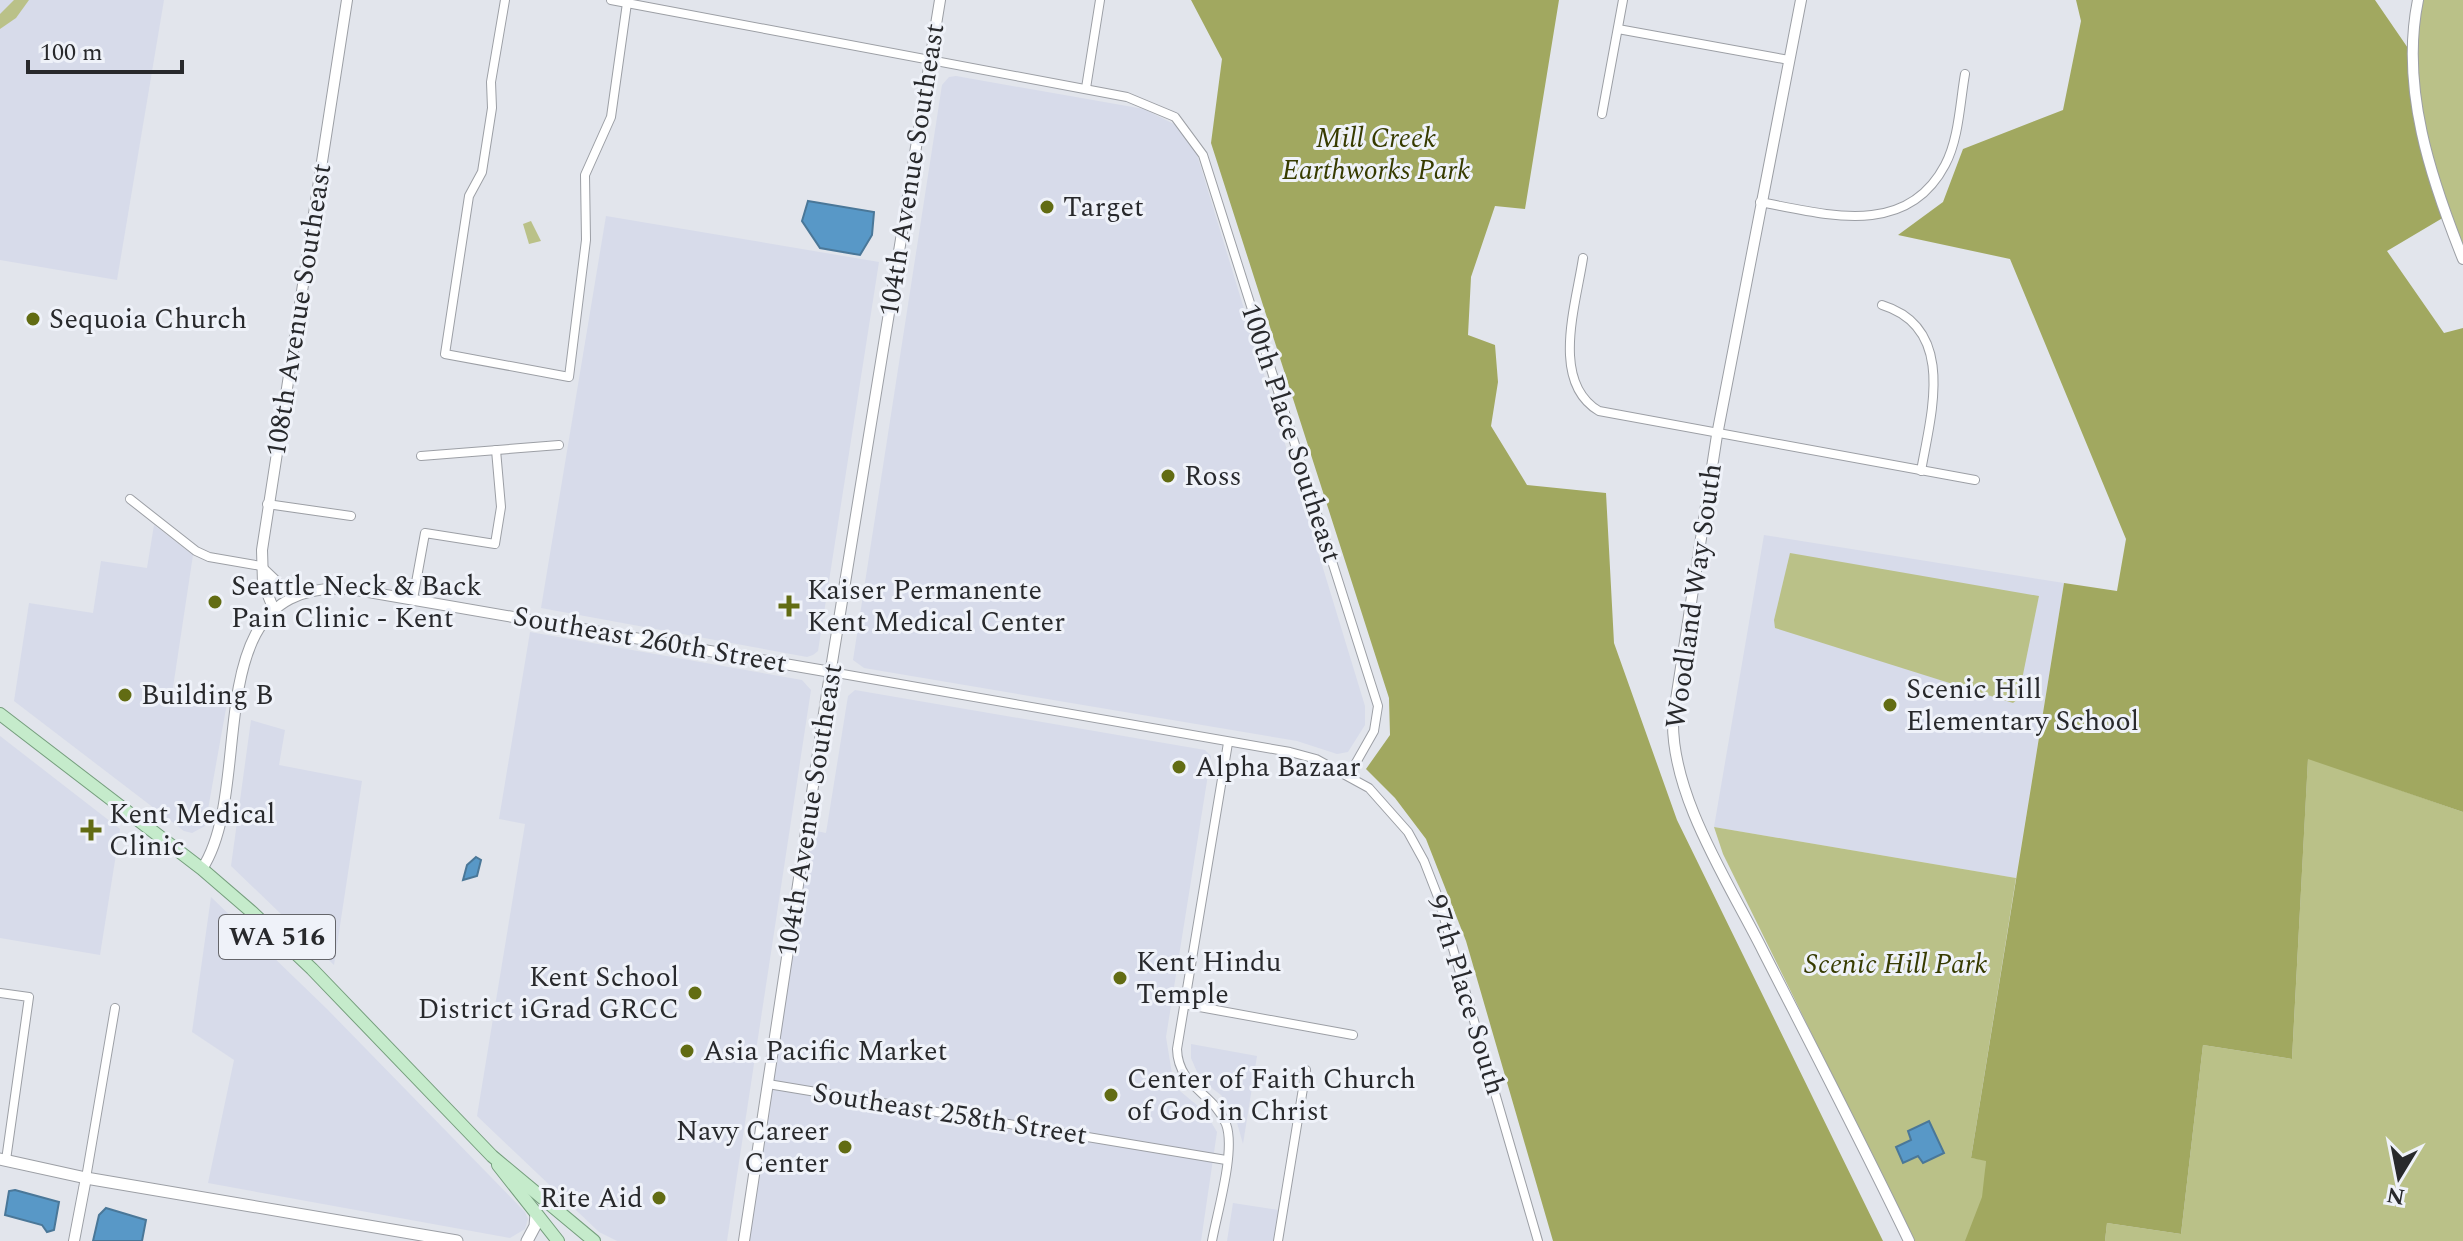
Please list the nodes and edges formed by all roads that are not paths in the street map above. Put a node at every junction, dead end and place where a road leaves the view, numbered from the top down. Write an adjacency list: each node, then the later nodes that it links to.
1 (505, 0): 9 (street)
2 (611, 0): 9 (street)
3 (940, 0): 13 (street, 104th Avenue Southeast)
4 (1100, 0): 15 (street)
5 (1623, 0): 11 (street)
6 (1801, 0): 12 (street, Woodland Way South)
7 (2418, 0): 19 (street)
8 (343, 3): 28 (street, 108th Avenue Southeast)
9 (627, 3): 10 (street)
10 (639, 3): 13 (street)
11 (1618, 29): 12 (street); 16 (street)
12 (1789, 60): 17 (street, Woodland Way South)
13 (930, 62): 15 (street); 34 (street, 104th Avenue Southeast)
14 (1965, 74): 17 (street)
15 (1086, 88): 37 (street, 100th Place Southeast)
16 (1602, 114)
17 (1760, 202): 21 (street, Woodland Way South)
18 (1583, 258): 21 (street)
19 (2463, 259)
20 (1882, 305): 25 (street)
21 (1717, 435): 25 (street); 62 (street, Woodland Way South)
22 (559, 445): 23 (street)
23 (496, 450): 24 (street); 32 (street)
24 (421, 456)
25 (1921, 471): 26 (street)
26 (1975, 480)
27 (130, 499): 30 (street)
28 (267, 504): 29 (street); 30 (street, 108th Avenue Southeast)
29 (351, 516)
30 (261, 566): 31 (street); 33 (street, 108th Avenue Southeast)
31 (309, 591): 32 (street, Southeast 260th Street); 33 (street, Southeast 260th Street)
32 (413, 599): 34 (street, Southeast 260th Street)
33 (277, 607): 38 (street)
34 (831, 672): 36 (street, Southeast 260th Street); 44 (street, 104th Avenue Southeast)
35 (0, 714): 38 (main road, WA 516)
36 (1228, 743): 37 (street, Southeast 260th Street); 40 (street)
37 (1349, 775): 61 (street, 97th Place South)
38 (202, 869): 45 (main road, WA 516)
39 (0, 993): 46 (street)
40 (1183, 1004): 42 (street); 47 (street)
41 (115, 1008): 48 (street)
42 (1353, 1035)
43 (1306, 1070): 60 (street)
44 (768, 1084): 47 (street, Southeast 258th Street); 58 (street, 104th Avenue Southeast)
45 (492, 1156): 49 (main road, WA 516); 50 (main road, WA 516)
46 (3, 1160): 48 (main road)
47 (1226, 1160): 59 (street)
48 (86, 1178): 52 (main road); 53 (street)
49 (510, 1181): 50 (main road); 51 (main road, WA 516)
50 (556, 1209): 57 (main road, WA 516)
51 (536, 1214): 55 (main road); 56 (main road, WA 516)
52 (401, 1236): 54 (main road)
53 (74, 1241)
54 (457, 1241)
55 (527, 1241)
56 (558, 1241)
57 (594, 1241)
58 (744, 1241)
59 (1212, 1241)
60 (1278, 1241)
61 (1538, 1241)
62 (1909, 1241)

